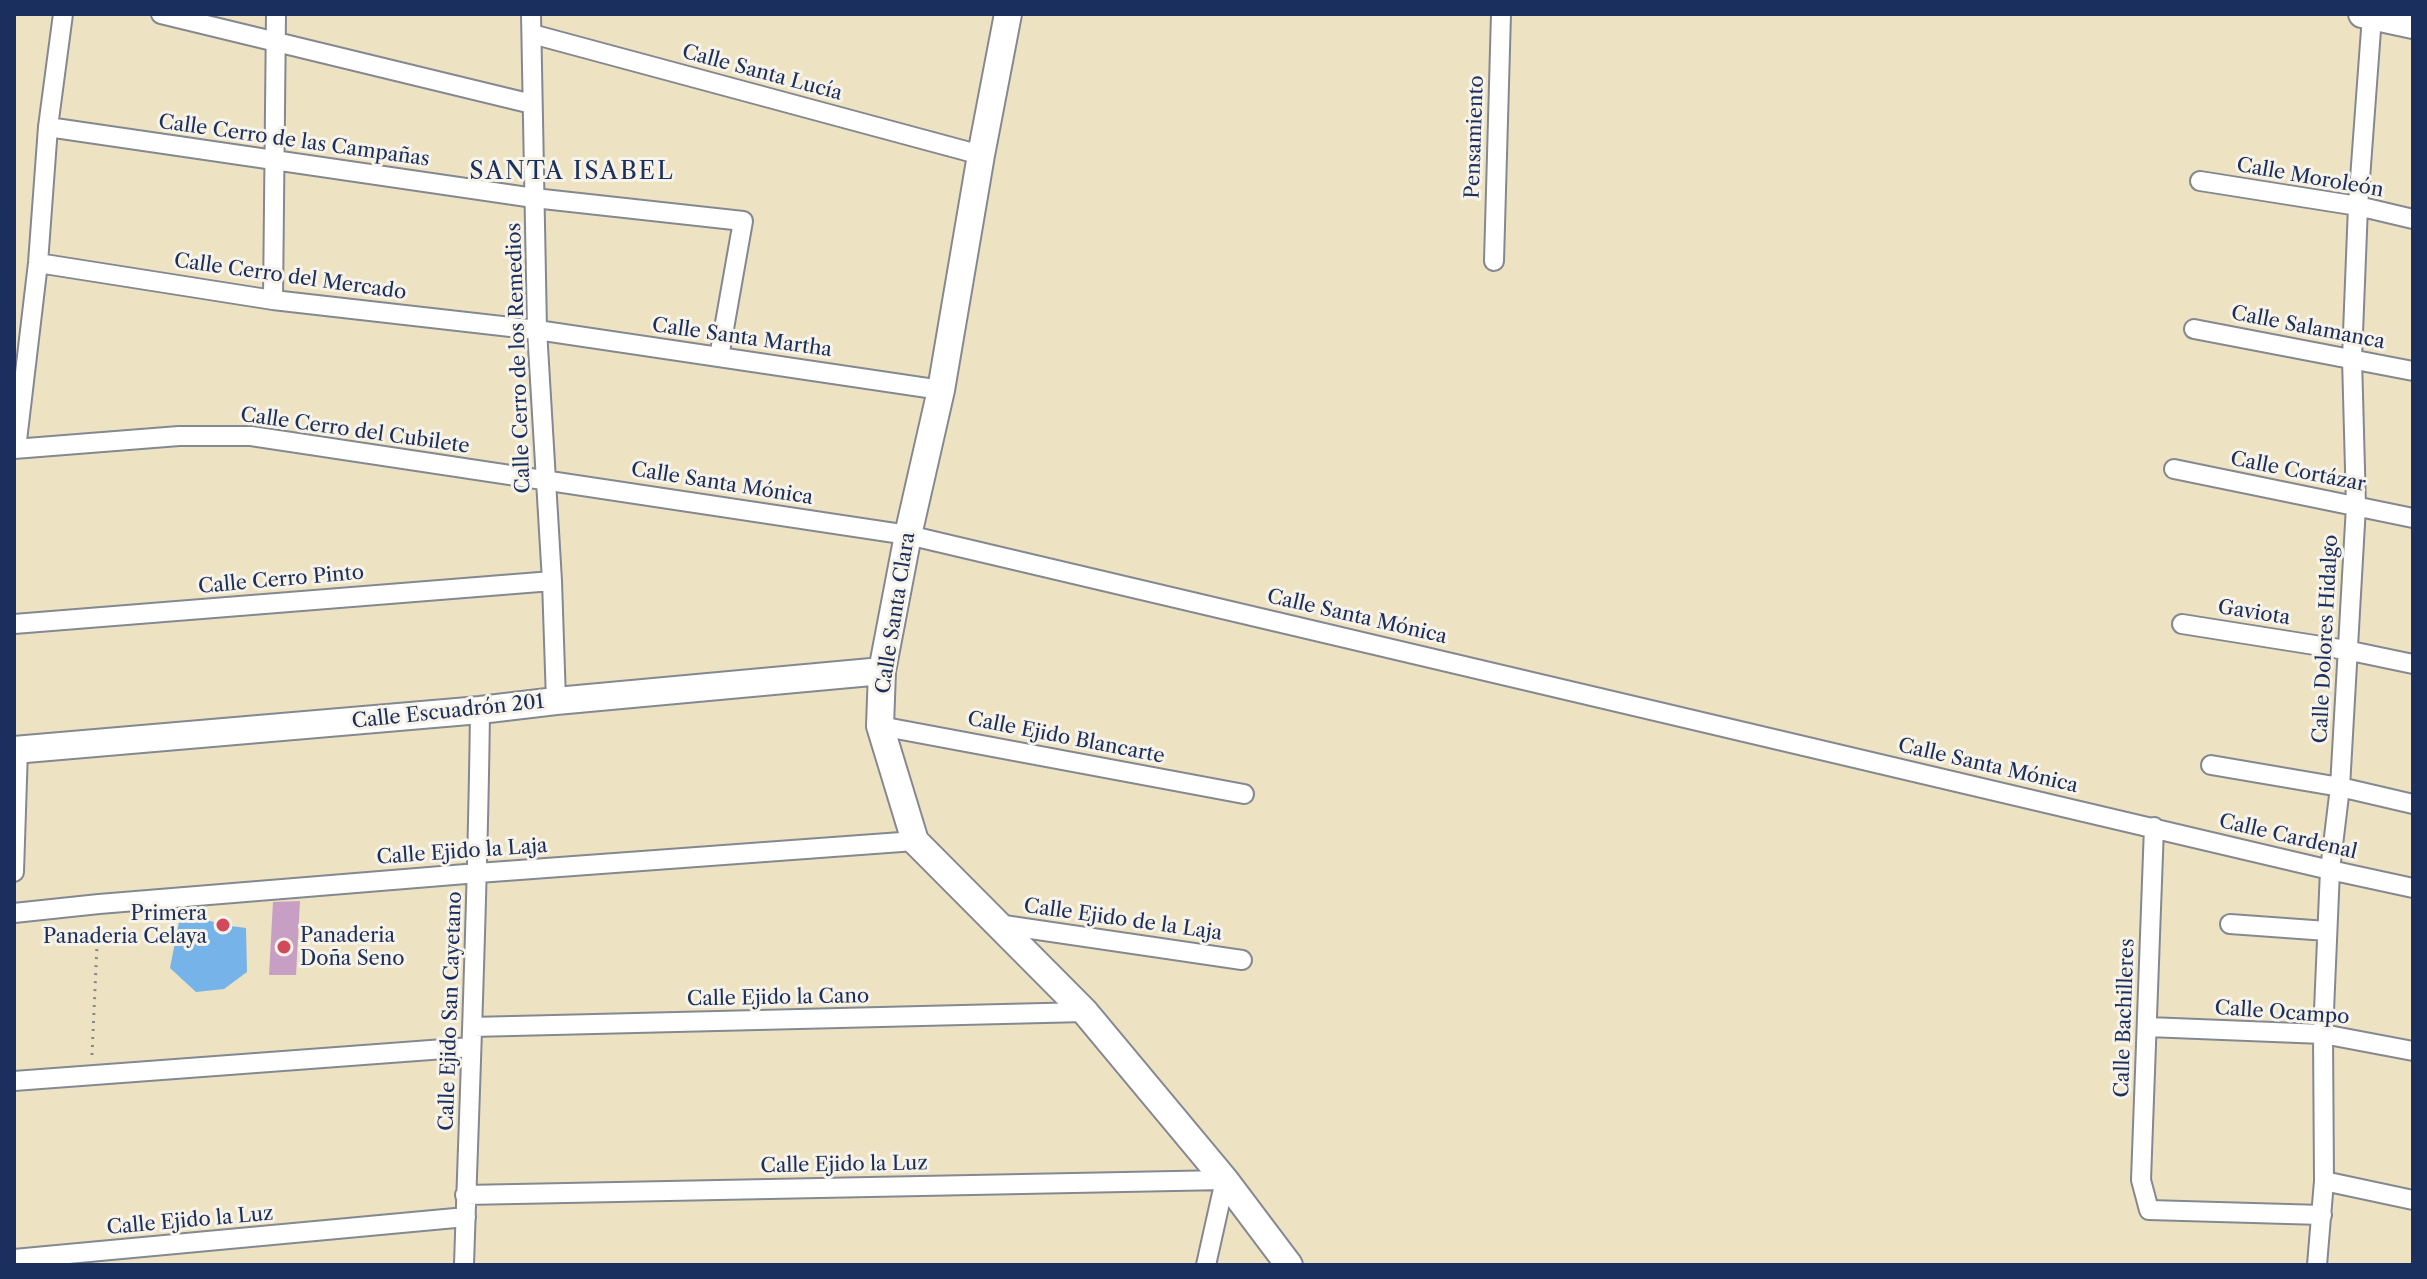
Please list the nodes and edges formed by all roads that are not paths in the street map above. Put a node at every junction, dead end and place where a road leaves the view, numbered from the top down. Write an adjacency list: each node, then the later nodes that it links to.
1 (63, 14): 12 (street)
2 (161, 14): 10 (street)
3 (276, 14): 10 (street)
4 (531, 14): 9 (street, Calle Cerro de los Remedios)
5 (1008, 14): 13 (street, Calle Santa Clara)
6 (1501, 14): 19 (street, Pensamiento)
7 (2367, 15): 8 (street); 17 (street, Calle Dolores Hidalgo)
8 (2413, 25)
9 (532, 34): 11 (street, Calle Cerro de los Remedios); 13 (street, Calle Santa Lucía)
10 (277, 41): 11 (street); 14 (street)
11 (532, 104): 16 (street, Calle Cerro de los Remedios)
12 (48, 127): 14 (street, Calle Cerro de las Campañas); 20 (street)
13 (981, 155): 27 (street, Calle Santa Clara)
14 (275, 162): 16 (street, Calle Cerro de las Campañas); 21 (street)
15 (2200, 181): 17 (street, Calle Moroleón)
16 (534, 198): 23 (street, Calle Cerro de los Remedios); 24 (street, Calle Cerro de las Campañas)
17 (2358, 206): 18 (street, Calle Moroleón); 25 (street, Calle Dolores Hidalgo)
18 (2413, 219)
19 (1494, 261)
20 (38, 263): 21 (street, Calle Cerro del Mercado); 28 (street)
21 (273, 300): 23 (street, Calle Cerro del Mercado)
22 (2194, 329): 25 (street, Calle Salamanca)
23 (537, 330): 24 (street, Calle Santa Martha); 30 (street, Calle Cerro de los Remedios)
24 (719, 357): 27 (street, Calle Santa Martha)
25 (2352, 358): 26 (street, Calle Salamanca); 31 (street, Calle Dolores Hidalgo)
26 (2413, 371)
27 (941, 390): 33 (street, Calle Santa Clara)
28 (15, 449): 30 (street, Calle Cerro del Cubilete)
29 (2174, 469): 31 (street, Calle Cortázar)
30 (545, 480): 33 (street, Calle Santa Mónica); 34 (street, Calle Cerro de los Remedios)
31 (2356, 506): 32 (street, Calle Cortázar); 37 (street, Calle Dolores Hidalgo)
32 (2413, 518)
33 (908, 535): 39 (street, Calle Santa Clara); 48 (street, Calle Santa Mónica)
34 (552, 581): 35 (street, Calle Cerro Pinto); 40 (street, Calle Cerro de los Remedios)
35 (14, 624)
36 (2182, 624): 37 (street, Gaviota)
37 (2346, 650): 38 (street, Gaviota); 45 (street, Calle Dolores Hidalgo)
38 (2413, 664)
39 (882, 671): 40 (street, Calle Escuadrón 201); 42 (street, Calle Santa Clara)
40 (556, 701): 41 (street, Calle Escuadrón 201)
41 (480, 710): 43 (street, Calle Escuadrón 201); 52 (street, Calle Ejido San Cayetano)
42 (880, 726): 46 (street, Calle Ejido Blancarte); 49 (street, Calle Santa Clara)
43 (16, 750): 51 (street)
44 (2211, 765): 45 (street)
45 (2340, 787): 47 (street); 50 (street, Calle Dolores Hidalgo)
46 (1244, 794)
47 (2413, 804)
48 (2154, 827): 50 (street, Calle Cardenal); 61 (street, Calle Bachilleres)
49 (915, 841): 52 (street, Calle Ejido la Laja); 55 (street, Calle Santa Clara)
50 (2330, 870): 53 (street, Calle Cardenal); 57 (street, Calle Dolores Hidalgo)
51 (14, 872)
52 (478, 873): 54 (street, Calle Ejido la Laja); 60 (street, Calle Ejido San Cayetano)
53 (2413, 888)
54 (14, 913)
55 (997, 924): 58 (street, Calle Ejido de la Laja); 59 (street, Calle Santa Clara)
56 (2230, 924): 57 (street)
57 (2327, 931): 62 (street, Calle Dolores Hidalgo)
58 (1242, 960)
59 (1085, 1012): 60 (street, Calle Ejido la Cano); 66 (street, Calle Santa Clara)
60 (472, 1027): 63 (street, Calle Ejido San Cayetano)
61 (2148, 1027): 62 (street, Calle Ocampo); 70 (street, Calle Bachilleres)
62 (2323, 1034): 64 (street, Calle Ocampo); 67 (street, Calle Dolores Hidalgo)
63 (471, 1047): 65 (street); 68 (street, Calle Ejido San Cayetano)
64 (2413, 1051)
65 (14, 1081)
66 (1225, 1180): 68 (street, Calle Ejido la Luz); 74 (street); 75 (street, Calle Santa Clara)
67 (2324, 1181): 69 (street); 70 (street, Calle Dolores Hidalgo)
68 (465, 1195): 71 (street, Calle Ejido San Cayetano)
69 (2413, 1200)
70 (2322, 1215): 76 (street, Calle Dolores Hidalgo)
71 (466, 1217): 72 (street, Calle Ejido la Luz); 73 (street, Calle Ejido San Cayetano)
72 (14, 1259)
73 (464, 1265)
74 (1206, 1265)
75 (1289, 1265)
76 (2317, 1265)

